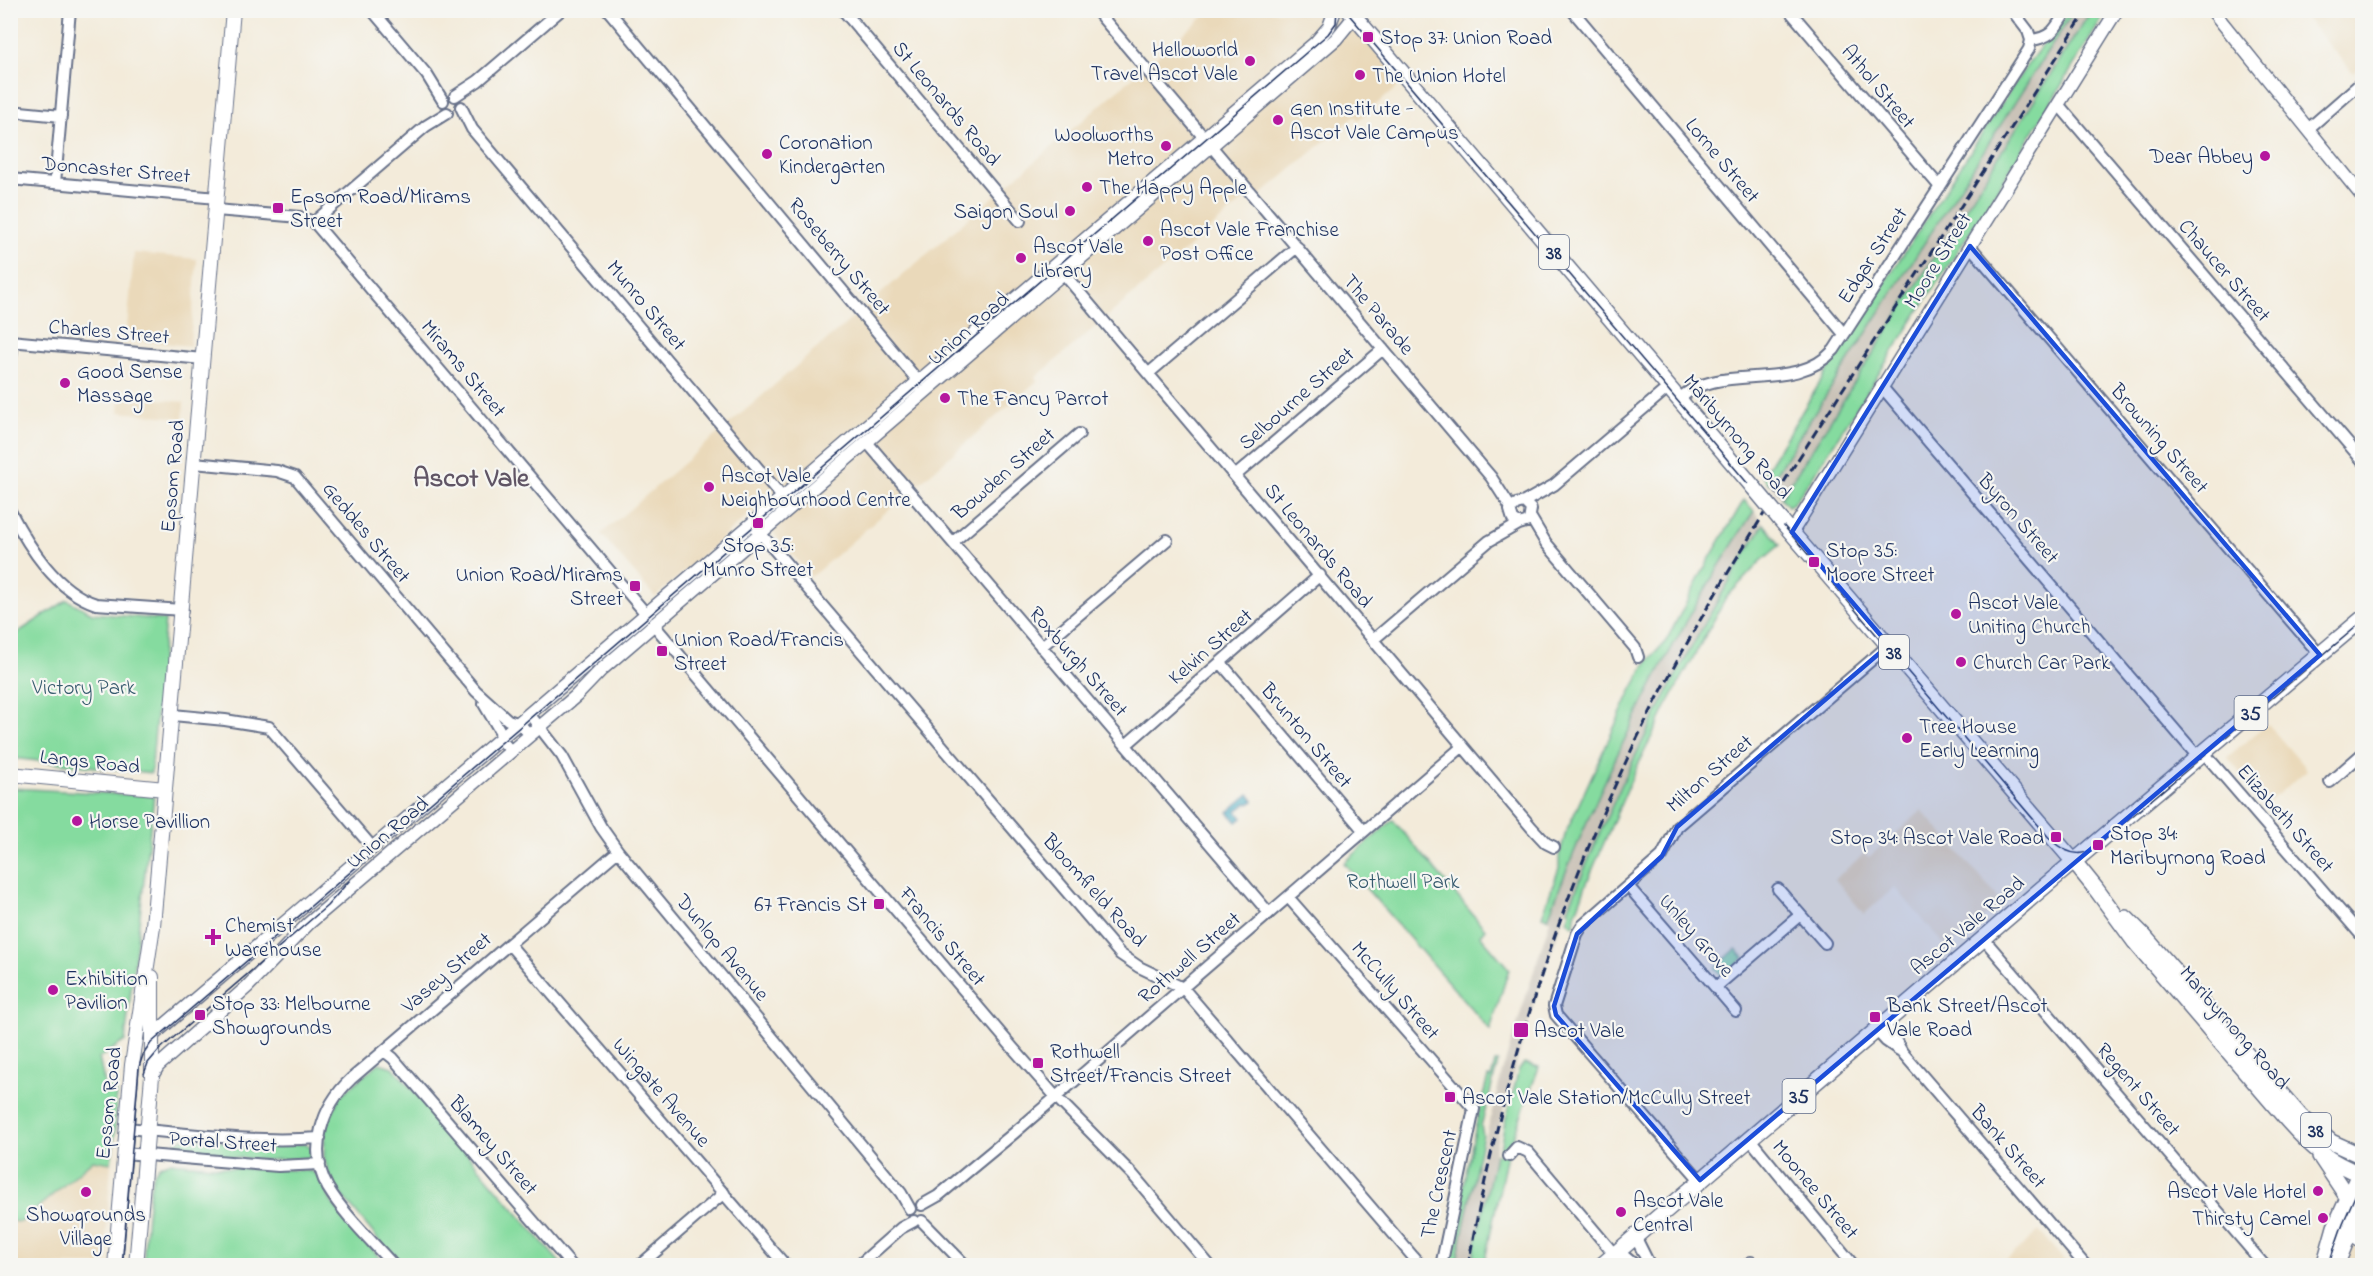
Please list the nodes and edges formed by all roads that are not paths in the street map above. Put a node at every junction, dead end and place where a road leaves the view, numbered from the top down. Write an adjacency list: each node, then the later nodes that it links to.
1 (70, 10): 24 (street)
2 (233, 10): 31 (main road, Epsom Road)
3 (372, 10): 21 (street, Munro Street)
4 (561, 10): 21 (street)
5 (608, 10): 43 (street, Roseberry Street)
6 (843, 10): 32 (street, St Leonards Road)
7 (1096, 10): 26 (street, The Parade)
8 (1335, 10): 19 (street, Union Road)
9 (1572, 10): 37 (street, Lorne Street)
10 (1789, 10): 29 (street, Athol Street)
11 (2012, 10): 18 (street)
12 (2067, 10): 18 (street)
13 (2117, 10): 22 (street, Moore Street)
14 (2212, 10): 25 (street)
15 (1351, 14): 16 (main road, Maribyrnong Road / 38); 17 (street, Union Road); 19 (street, Union Road)
16 (1365, 30): 17 (street, Union Road); 44 (main road, Maribyrnong Road / 38)
17 (1338, 37): 26 (street, Union Road)
18 (2031, 40): 29 (street, Edgar Street)
19 (1316, 42): 26 (street, Union Road)
20 (2362, 82): 25 (street)
21 (452, 104): 33 (street); 53 (street, Munro Street)
22 (2058, 104): 34 (street, Moore Street); 49 (street, Chaucer Street)
23 (10, 111): 24 (street)
24 (61, 116): 28 (street)
25 (2308, 129): 30 (street)
26 (1208, 142): 35 (street, The Parade); 36 (street, Union Road)
27 (10, 179): 28 (street, Doncaster Street)
28 (55, 183): 31 (street, Doncaster Street)
29 (1940, 187): 37 (street, Edgar Street)
30 (2362, 196)
31 (216, 204): 33 (street); 40 (main road, Epsom Road)
32 (1020, 221)
33 (314, 222): 65 (street, Mirams Street)
34 (1970, 246): 45 (street, Moore Street); 69 (street, Browning Street)
35 (1297, 247): 39 (street, The Parade); 42 (street)
36 (1059, 268): 42 (street, St Leonards Road); 43 (street, Union Road)
37 (1844, 334): 46 (street, Edgar Street)
38 (12, 341): 40 (street, Charles Street); 41 (street)
39 (1383, 349): 51 (street, Selbourne Street); 54 (street, The Parade)
40 (203, 359): 50 (main road, Epsom Road)
41 (10, 363)
42 (1149, 373): 51 (street, St Leonards Road)
43 (923, 386): 48 (street, Union Road)
44 (1669, 387): 46 (main road, Maribyrnong Road / 38); 52 (street)
45 (1881, 387): 58 (street, Moore Street); 83 (street, Byron Street)
46 (1679, 399): 58 (main road, Maribyrnong Road / 38, bridge)
47 (1079, 434): 61 (street, Bowden Street)
48 (863, 437): 53 (street, Union Road); 61 (street, Roxburgh Street)
49 (2362, 460)
50 (194, 463): 63 (main road, Epsom Road); 72 (street, Geddes Street)
51 (1235, 476): 62 (street, St Leonards Road)
52 (1554, 485): 54 (street); 56 (street)
53 (787, 503): 57 (street, Union Road)
54 (1516, 506): 56 (street); 56 (street); 60 (street)
55 (10, 511): 63 (street)
56 (1526, 519): 60 (street); 70 (street)
57 (756, 529): 65 (street, Union Road); 107 (street, Bloomfield Road)
58 (1792, 532): 67 (main road, Maribyrnong Road / 38)
59 (1167, 540): 68 (street)
60 (1489, 541): 66 (street)
61 (953, 542): 68 (street, Roxburgh Street)
62 (1320, 575): 66 (street, St Leonards Road); 71 (street, Kelvin Street)
63 (182, 610): 73 (main road, Epsom Road)
64 (2362, 619): 69 (main road, Ascot Vale Road / 35)
65 (650, 620): 74 (street, Union Road); 76 (street, Union Road); 114 (street, Francis Street)
66 (1373, 640): 80 (street, St Leonards Road)
67 (1888, 645): 92 (main road, Maribyrnong Road / 38); 93 (street, Milton Street)
68 (1041, 647): 79 (street, Roxburgh Street)
69 (2320, 655): 83 (main road, Ascot Vale Road / 35)
70 (1638, 657)
71 (1221, 663): 79 (street, Kelvin Street); 87 (street, Brunton Street)
72 (476, 691): 75 (street, Geddes Street); 78 (street, Geddes Street)
73 (173, 715): 86 (main road, Epsom Road); 89 (street)
74 (530, 715): 75 (street, Union Road); 76 (street, Dunlop Avenue)
75 (520, 724): 77 (street, Geddes Street); 78 (street, Union Road)
76 (540, 726): 77 (street, Union Road); 90 (street, Dunlop Avenue)
77 (530, 735): 81 (street, Union Road)
78 (501, 740): 81 (street, Geddes Street); 89 (street, Union Road)
79 (1126, 745): 98 (street, Roxburgh Street)
80 (1463, 746): 87 (street, Rothwell Street); 88 (street, St Leonards Road)
81 (511, 752): 91 (street, Union Road)
82 (2362, 754): 85 (street)
83 (2202, 755): 92 (main road, Ascot Vale Road / 35); 101 (street, Elizabeth Street)
84 (10, 774): 86 (main road, Langs Road)
85 (2330, 782)
86 (165, 789): 105 (main road, Epsom Road)
87 (1364, 831): 96 (street, Rothwell Street)
88 (1554, 847)
89 (373, 848): 91 (street); 97 (street, Union Road)
90 (618, 851): 104 (street, Vasey Street); 130 (street, Dunlop Avenue)
91 (383, 860): 100 (street, Union Road)
92 (2074, 863): 95 (main road, Maribyrnong Road / 38); 102 (main road, Ascot Vale Road / 35)
93 (1628, 886): 106 (street, Unley Grove); 127 (street, Milton Street)
94 (1778, 889): 99 (street)
95 (2096, 889): 120 (main road, Maribyrnong Road / 38); 124 (main road, Maribyrnong Road / 38)
96 (1288, 897): 98 (street, Rothwell Street); 115 (street, McCully Street)
97 (298, 913): 100 (street); 110 (street, Union Road)
98 (1269, 913): 107 (street, Rothwell Street)
99 (1800, 915): 103 (street); 106 (street)
100 (308, 924): 113 (street, Union Road)
101 (2362, 936)
102 (1983, 938): 109 (main road, Ascot Vale Road / 35); 151 (street, Regent Street)
103 (1825, 943)
104 (509, 944): 111 (street, Vasey Street); 128 (street, Wingate Avenue)
105 (151, 946): 110 (main road, Epsom Road); 112 (main road, Epsom Road)
106 (1716, 987): 108 (street, Unley Grove)
107 (1182, 988): 114 (street, Rothwell Street); 144 (street, Bloomfield Road)
108 (1736, 1011)
109 (1880, 1027): 119 (main road, Ascot Vale Road / 35); 150 (street, Bank Street)
110 (153, 1035): 112 (main road); 113 (main road, Epsom Road)
111 (384, 1051): 118 (street, Vasey Street); 138 (street, Blamey Street)
112 (132, 1070): 116 (main road, Epsom Road)
113 (152, 1076): 117 (main road, Epsom Road)
114 (1056, 1097): 130 (street, Rothwell Street); 143 (street, Francis Street)
115 (1474, 1109): 145 (street, The Crescent)
116 (126, 1128): 117 (street, Portal Street); 121 (main road, Epsom Road)
117 (148, 1131): 118 (street, Portal Street); 122 (main road, Epsom Road)
118 (320, 1138): 125 (street, Vasey Street)
119 (1749, 1138): 127 (main road, Ascot Vale Road / 35); 149 (street, Moonee Street)
120 (2318, 1152): 126 (main road, Maribyrnong Road / 38); 129 (main road)
121 (124, 1153): 122 (street, Portal Street); 135 (main road, Epsom Road)
122 (146, 1155): 125 (street, Portal Street); 136 (main road, Epsom Road)
123 (1509, 1156): 134 (street)
124 (2362, 1156)
125 (320, 1164): 137 (street)
126 (2362, 1172): 129 (main road)
127 (1700, 1180): 132 (main road, Ascot Vale Road / 35)
128 (724, 1193): 139 (street); 140 (street, Wingate Avenue)
129 (2355, 1200): 131 (main road)
130 (918, 1213): 141 (street, Rothwell Street); 142 (street, Dunlop Avenue)
131 (2342, 1230): 133 (street); 152 (main road); 153 (main road)
132 (1635, 1236): 134 (main road, Ascot Vale Road / 35); 148 (street)
133 (2362, 1243)
134 (1616, 1252): 146 (main road, Ascot Vale Road / 35); 147 (street)
135 (115, 1266)
136 (136, 1266)
137 (394, 1266)
138 (572, 1266)
139 (639, 1266)
140 (786, 1266)
141 (858, 1266)
142 (966, 1266)
143 (1210, 1266)
144 (1421, 1266)
145 (1441, 1266)
146 (1601, 1266)
147 (1636, 1266)
148 (1650, 1266)
149 (1854, 1266)
150 (2086, 1266)
151 (2265, 1266)
152 (2324, 1266)
153 (2336, 1266)

